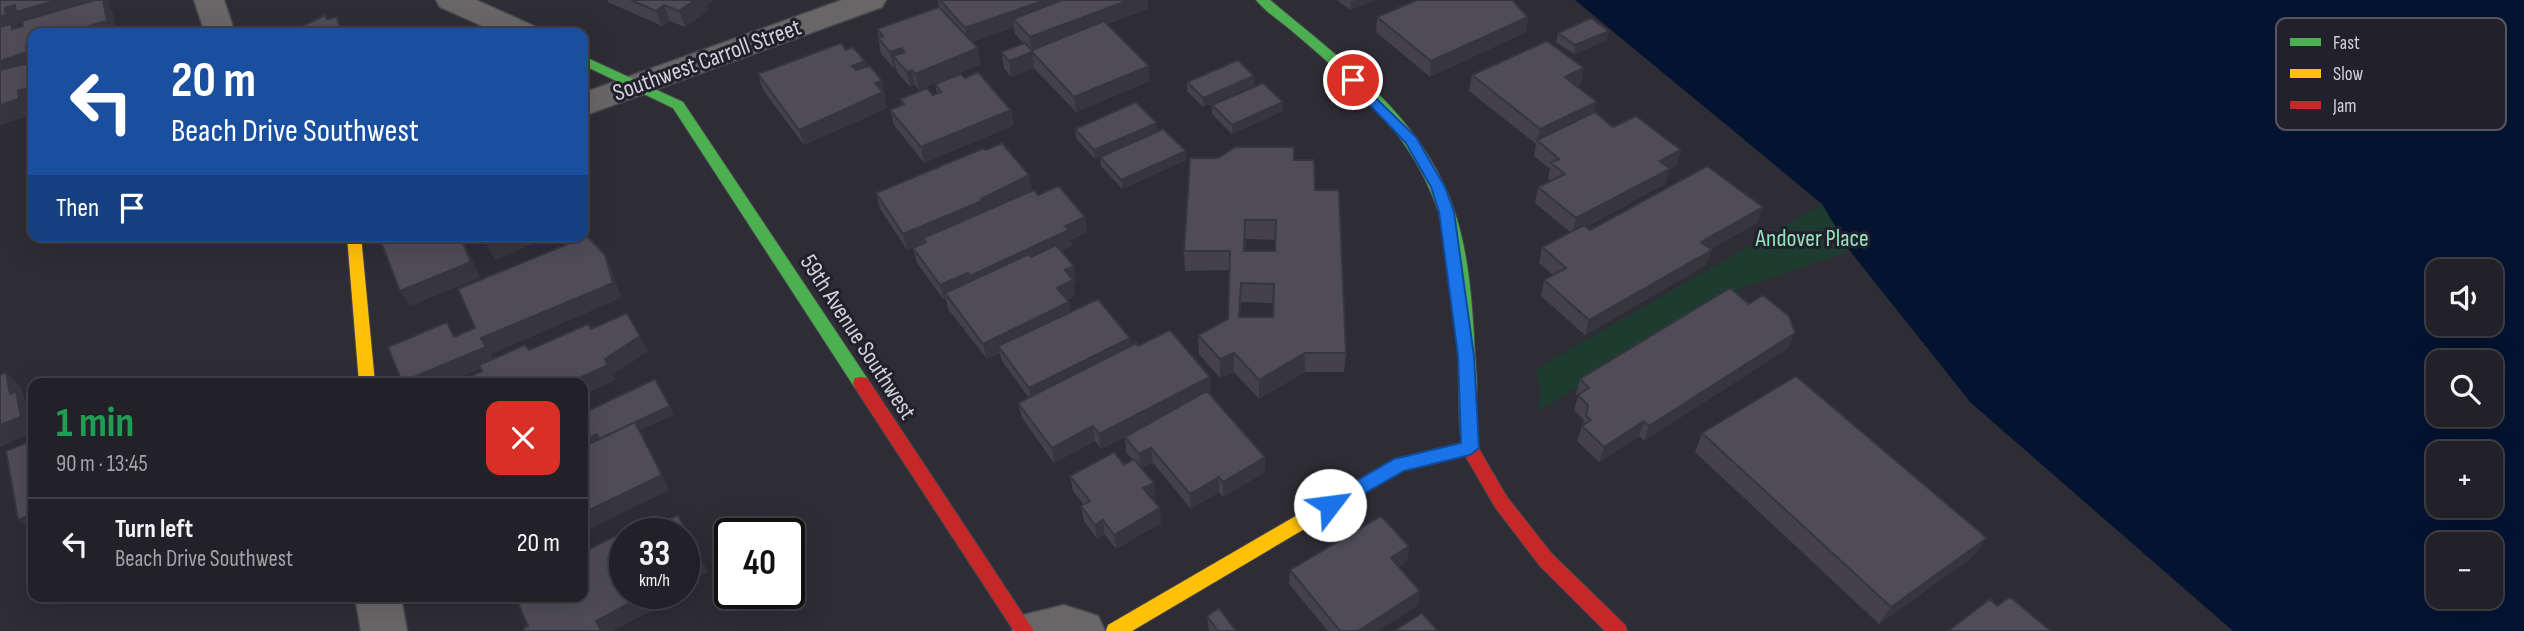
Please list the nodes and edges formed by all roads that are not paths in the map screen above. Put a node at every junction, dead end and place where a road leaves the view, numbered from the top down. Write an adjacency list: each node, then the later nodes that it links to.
1 (209, 0): 5 (street)
2 (451, 0): 6 (street)
3 (871, 0): 8 (street, Southwest Carroll Street)
4 (1262, 0): 12 (street)
5 (219, 28)
6 (512, 28)
7 (588, 62): 8 (street, 59th Avenue Southwest)
8 (638, 85): 9 (street, Southwest Carroll Street); 15 (street, 59th Avenue Southwest)
9 (588, 103)
10 (355, 242): 11 (street)
11 (367, 378)
12 (1470, 448): 18 (street); 19 (street)
13 (379, 602): 14 (street)
14 (384, 631)
15 (1025, 631)
16 (1035, 631): 17 (street)
17 (1082, 631)
18 (1115, 631)
19 (1618, 631)

